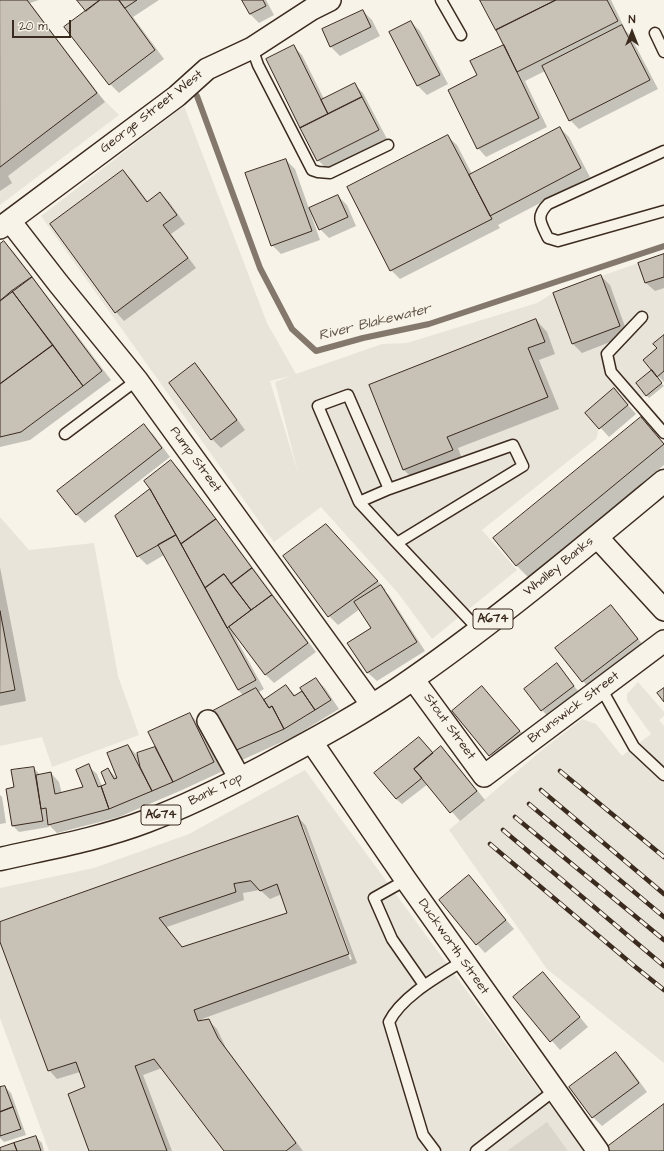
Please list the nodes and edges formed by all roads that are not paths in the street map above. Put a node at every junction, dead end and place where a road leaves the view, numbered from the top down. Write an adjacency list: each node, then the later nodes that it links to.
1 (440, 0): 4 (lane)
2 (316, 3): 5 (street, George Street West)
3 (655, 33): 6 (lane)
4 (461, 35)
5 (252, 48): 7 (lane); 10 (street, George Street West)
6 (664, 52)
7 (388, 145)
8 (664, 151): 9 (lane)
9 (664, 211)
10 (5, 225): 12 (street, Pump Street)
11 (642, 317): 13 (lane)
12 (137, 380): 14 (lane); 25 (street, Pump Street)
13 (664, 433)
14 (65, 434)
15 (664, 481): 18 (main road, Whalley Banks / A674)
16 (389, 489): 17 (lane); 17 (lane); 19 (lane)
17 (360, 502): 19 (lane)
18 (597, 537): 20 (street); 21 (main road, Whalley Banks / A674)
19 (397, 543): 21 (lane)
20 (664, 610)
21 (479, 630): 23 (main road, Whalley Banks / A674)
22 (664, 640): 24 (street, Brunswick Street)
23 (413, 678): 25 (main road, Whalley Banks / A674); 29 (street, Stout Street)
24 (601, 688): 28 (lane); 29 (street, Brunswick Street)
25 (372, 705): 27 (main road, Whalley Banks / A674)
26 (208, 721): 30 (street)
27 (311, 742): 30 (main road, Bank Top / A674); 32 (street, Duckworth Street)
28 (664, 775)
29 (484, 776)
30 (240, 779): 31 (main road, Bank Top / A674)
31 (0, 859)
32 (406, 880): 33 (street, Duckworth Street); 34 (lane)
33 (463, 961): 34 (lane); 35 (street, Duckworth Street)
34 (424, 985): 36 (lane)
35 (555, 1090): 37 (lane); 38 (street, Duckworth Street)
36 (435, 1151)
37 (476, 1151)
38 (598, 1151)

